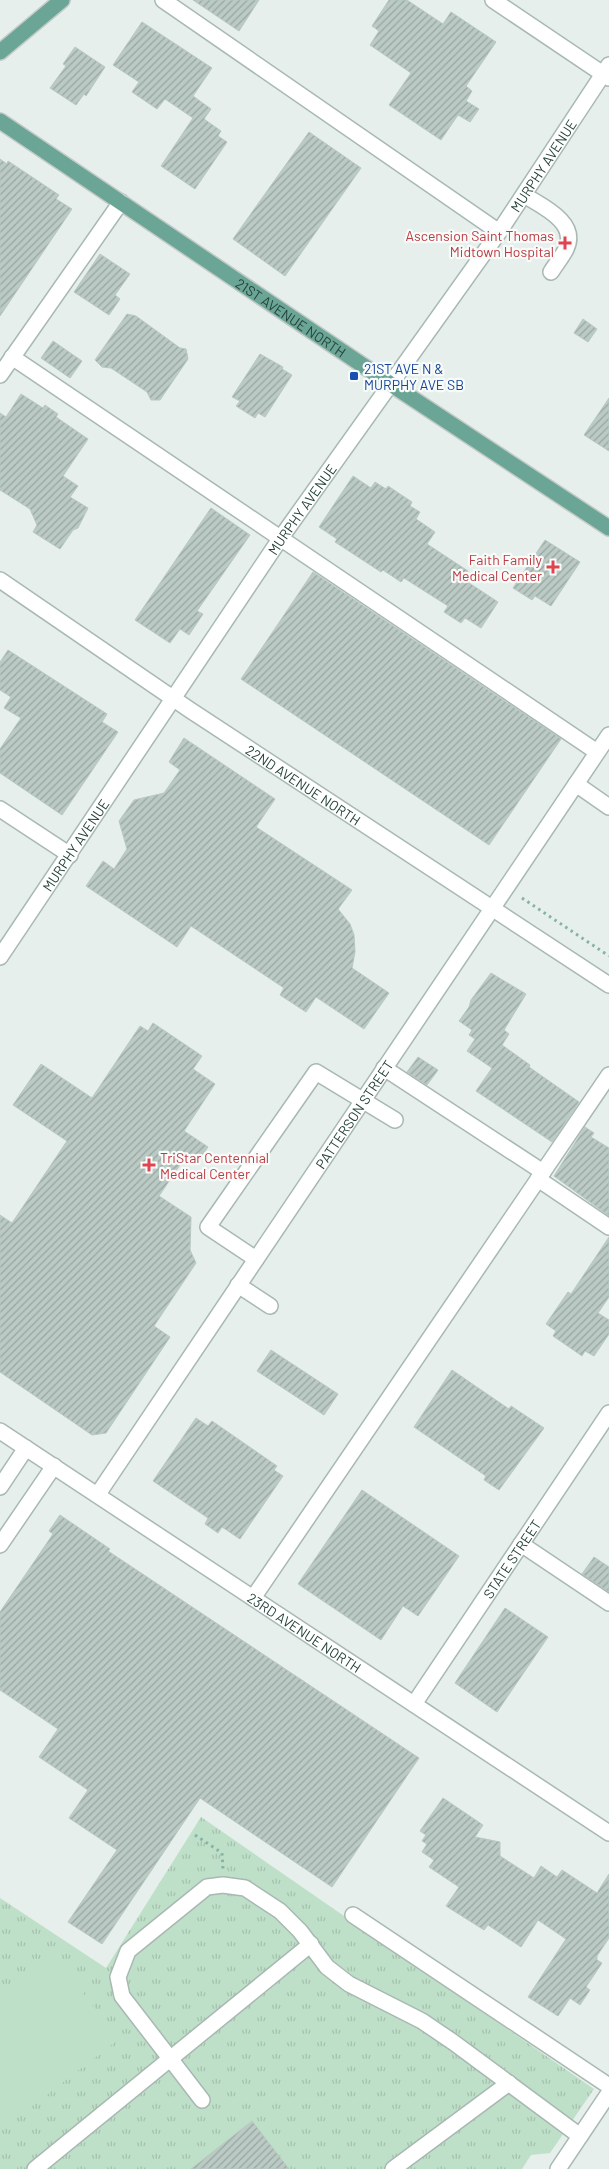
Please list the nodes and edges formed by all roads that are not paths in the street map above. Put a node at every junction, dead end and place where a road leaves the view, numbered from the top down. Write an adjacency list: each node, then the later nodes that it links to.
1 (62, 0): 4 (main road)
2 (163, 0): 9 (street)
3 (493, 0): 5 (street)
4 (1, 50)
5 (607, 72): 7 (street, MURPHY AVENUE)
6 (0, 121): 8 (main road, 21ST AVENUE NORTH)
7 (524, 195): 9 (street, MURPHY AVENUE); 10 (street)
8 (121, 202): 11 (street); 13 (main road, 21ST AVENUE NORTH)
9 (499, 232): 13 (street, MURPHY AVENUE)
10 (551, 272)
11 (12, 357): 12 (street); 15 (street)
12 (0, 375)
13 (389, 383): 14 (main road, 21ST AVENUE NORTH); 15 (street, MURPHY AVENUE)
14 (609, 528)
15 (280, 539): 17 (street, MURPHY AVENUE); 19 (street)
16 (0, 580): 17 (street, 22ND AVENUE NORTH)
17 (172, 698): 23 (street, MURPHY AVENUE); 24 (street, 22ND AVENUE NORTH)
18 (609, 735): 19 (street, PATTERSON STREET)
19 (597, 752): 20 (street, PATTERSON STREET)
20 (576, 784): 21 (street); 24 (street, PATTERSON STREET)
21 (609, 807)
22 (0, 809): 23 (street)
23 (70, 855): 25 (street, MURPHY AVENUE)
24 (492, 910): 26 (street, 22ND AVENUE NORTH); 27 (street, PATTERSON STREET)
25 (0, 957)
26 (609, 985)
27 (384, 1068): 29 (street, PATTERSON STREET); 31 (street)
28 (609, 1074): 31 (street)
29 (362, 1101): 30 (street); 33 (street, PATTERSON STREET); 33 (street)
30 (395, 1120)
31 (540, 1176): 32 (street); 44 (street)
32 (609, 1227)
33 (256, 1259): 34 (street, PATTERSON STREET)
34 (238, 1285): 35 (street); 41 (street, PATTERSON STREET)
35 (270, 1306)
36 (609, 1413): 42 (street, STATE STREET)
37 (0, 1431): 38 (street, 23RD AVENUE NORTH)
38 (26, 1448): 39 (street, 23RD AVENUE NORTH); 40 (street)
39 (54, 1466): 41 (street, 23RD AVENUE NORTH); 43 (street)
40 (0, 1487)
41 (98, 1494): 44 (street, 23RD AVENUE NORTH)
42 (521, 1544): 45 (street); 46 (street, STATE STREET)
43 (0, 1545)
44 (253, 1598): 46 (street, 23RD AVENUE NORTH)
45 (609, 1603)
46 (414, 1704): 47 (street, 23RD AVENUE NORTH)
47 (609, 1833)
48 (353, 1914): 52 (street)
49 (311, 1944): 50 (street); 50 (street); 51 (street)
50 (169, 2059): 54 (street); 56 (street)
51 (509, 2083): 55 (street); 57 (street)
52 (609, 2086)
53 (609, 2093): 55 (street)
54 (202, 2100)
55 (580, 2136): 58 (street)
56 (35, 2169)
57 (393, 2169)
58 (558, 2169)

